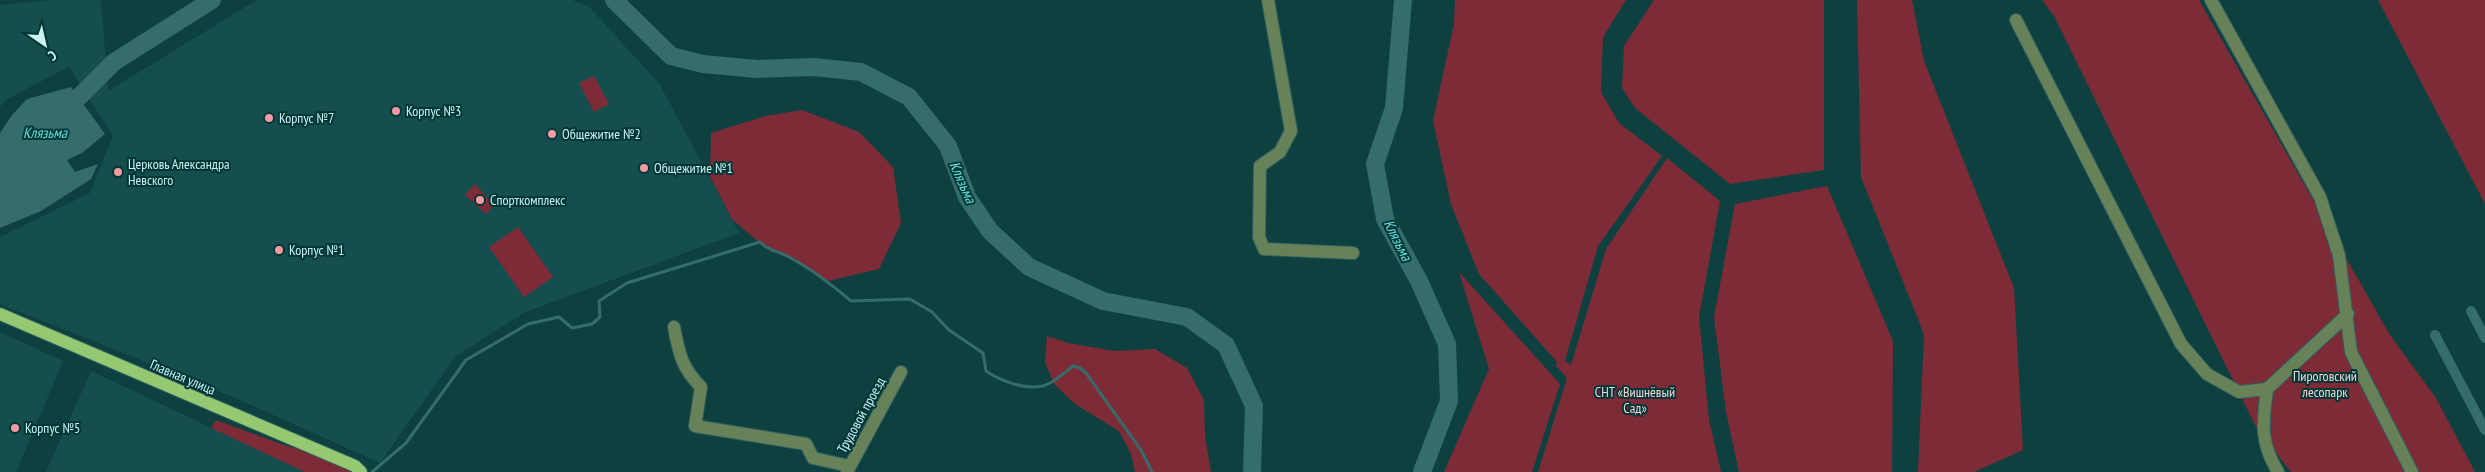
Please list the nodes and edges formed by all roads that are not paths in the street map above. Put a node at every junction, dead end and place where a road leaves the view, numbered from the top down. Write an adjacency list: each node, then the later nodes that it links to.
1 (1268, 0): 4 (street)
2 (2211, 0): 6 (street)
3 (2016, 20): 9 (street)
4 (1353, 253)
5 (0, 314): 10 (main road, Главная улица)
6 (2348, 314): 9 (street); 13 (street)
7 (674, 327): 11 (street)
8 (901, 372): 11 (street, Трудовой проезд)
9 (2267, 389): 12 (street)
10 (358, 469)
11 (848, 469)
12 (2278, 472)
13 (2412, 472)

